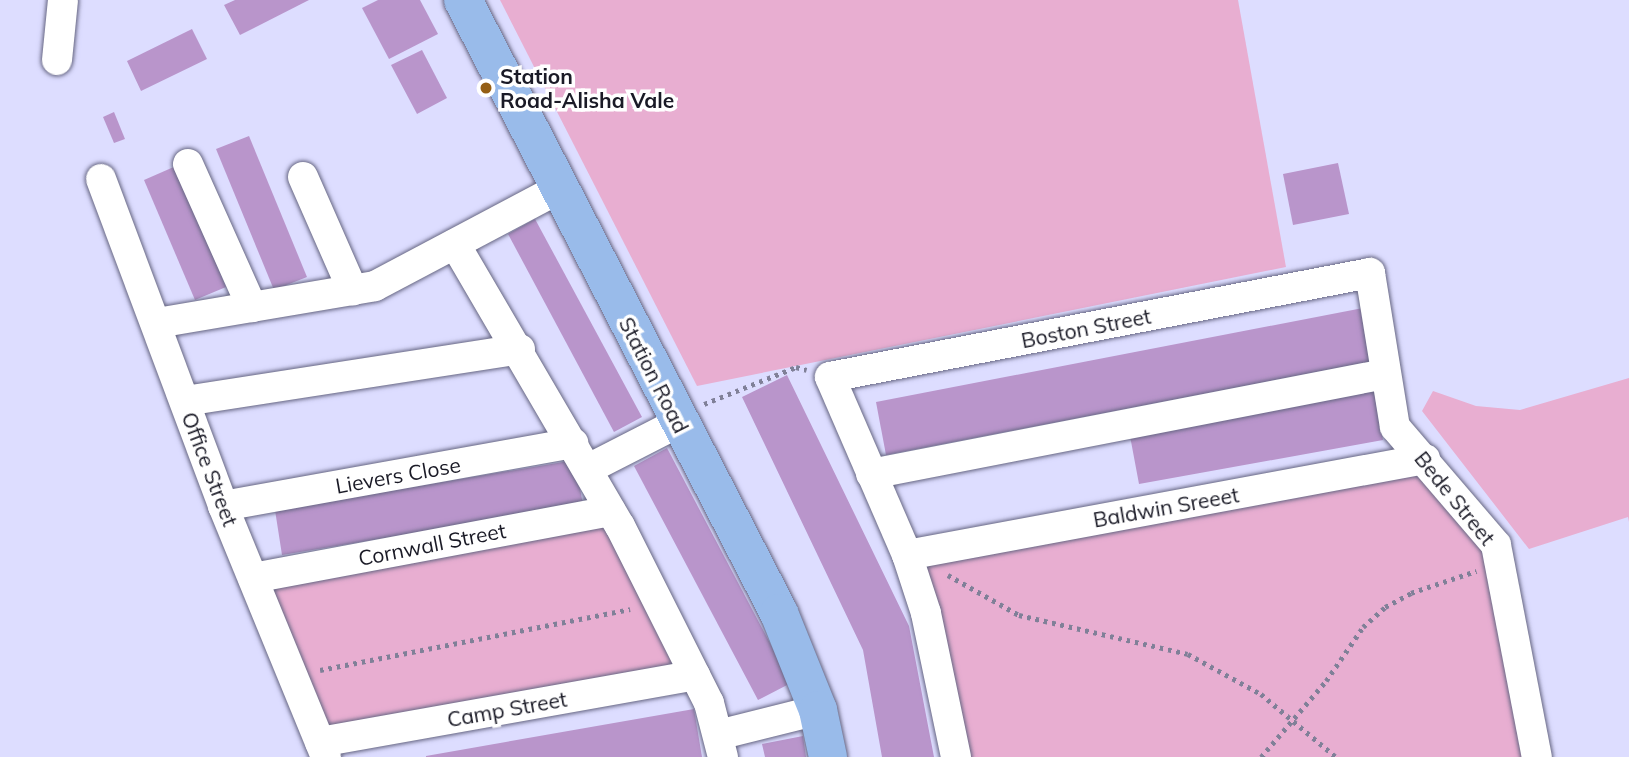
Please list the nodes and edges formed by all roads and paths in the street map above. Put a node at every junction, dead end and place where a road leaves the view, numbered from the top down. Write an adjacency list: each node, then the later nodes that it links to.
1 (63, 0): 3 (street)
2 (463, 0): 7 (main road, Station Road)
3 (57, 60)
4 (188, 164): 11 (street)
5 (303, 177): 10 (street)
6 (101, 179): 12 (street, Office Street)
7 (558, 189): 8 (street); 18 (main road, Station Road)
8 (455, 244): 10 (street); 13 (street)
9 (1339, 268): 14 (street, Bede Street); 15 (street, Boston Street)
10 (353, 290): 11 (street)
11 (252, 307): 12 (street)
12 (157, 323): 17 (street, Office Street)
13 (520, 349): 17 (street); 19 (street)
14 (1385, 374): 20 (street, Bede Street); 21 (street)
15 (830, 377): 16 (path); 21 (street)
16 (723, 395)
17 (185, 401): 22 (street, Office Street)
18 (678, 423): 19 (street, Lievers Close); 30 (main road, Station Road)
19 (580, 456): 22 (street, Lievers Close); 23 (street)
20 (1425, 459): 24 (street, Baldwin Sreeet); 25 (street, Bede Street)
21 (872, 474): 24 (street)
22 (223, 506): 26 (street, Office Street)
23 (611, 511): 26 (street, Cornwall Street); 27 (street)
24 (907, 555): 31 (path); 35 (street)
25 (1500, 565): 31 (path); 38 (street, Bede Street)
26 (253, 578): 28 (street, Office Street)
27 (659, 603): 28 (path); 29 (street)
28 (292, 675): 33 (street, Office Street)
29 (695, 675): 32 (street); 33 (street, Camp Street)
30 (818, 710): 32 (street); 34 (main road, Station Road)
31 (1293, 720): 36 (path); 37 (path)
32 (720, 746)
33 (323, 750)
34 (828, 757)
35 (956, 757)
36 (1261, 757)
37 (1336, 757)
38 (1537, 757)

